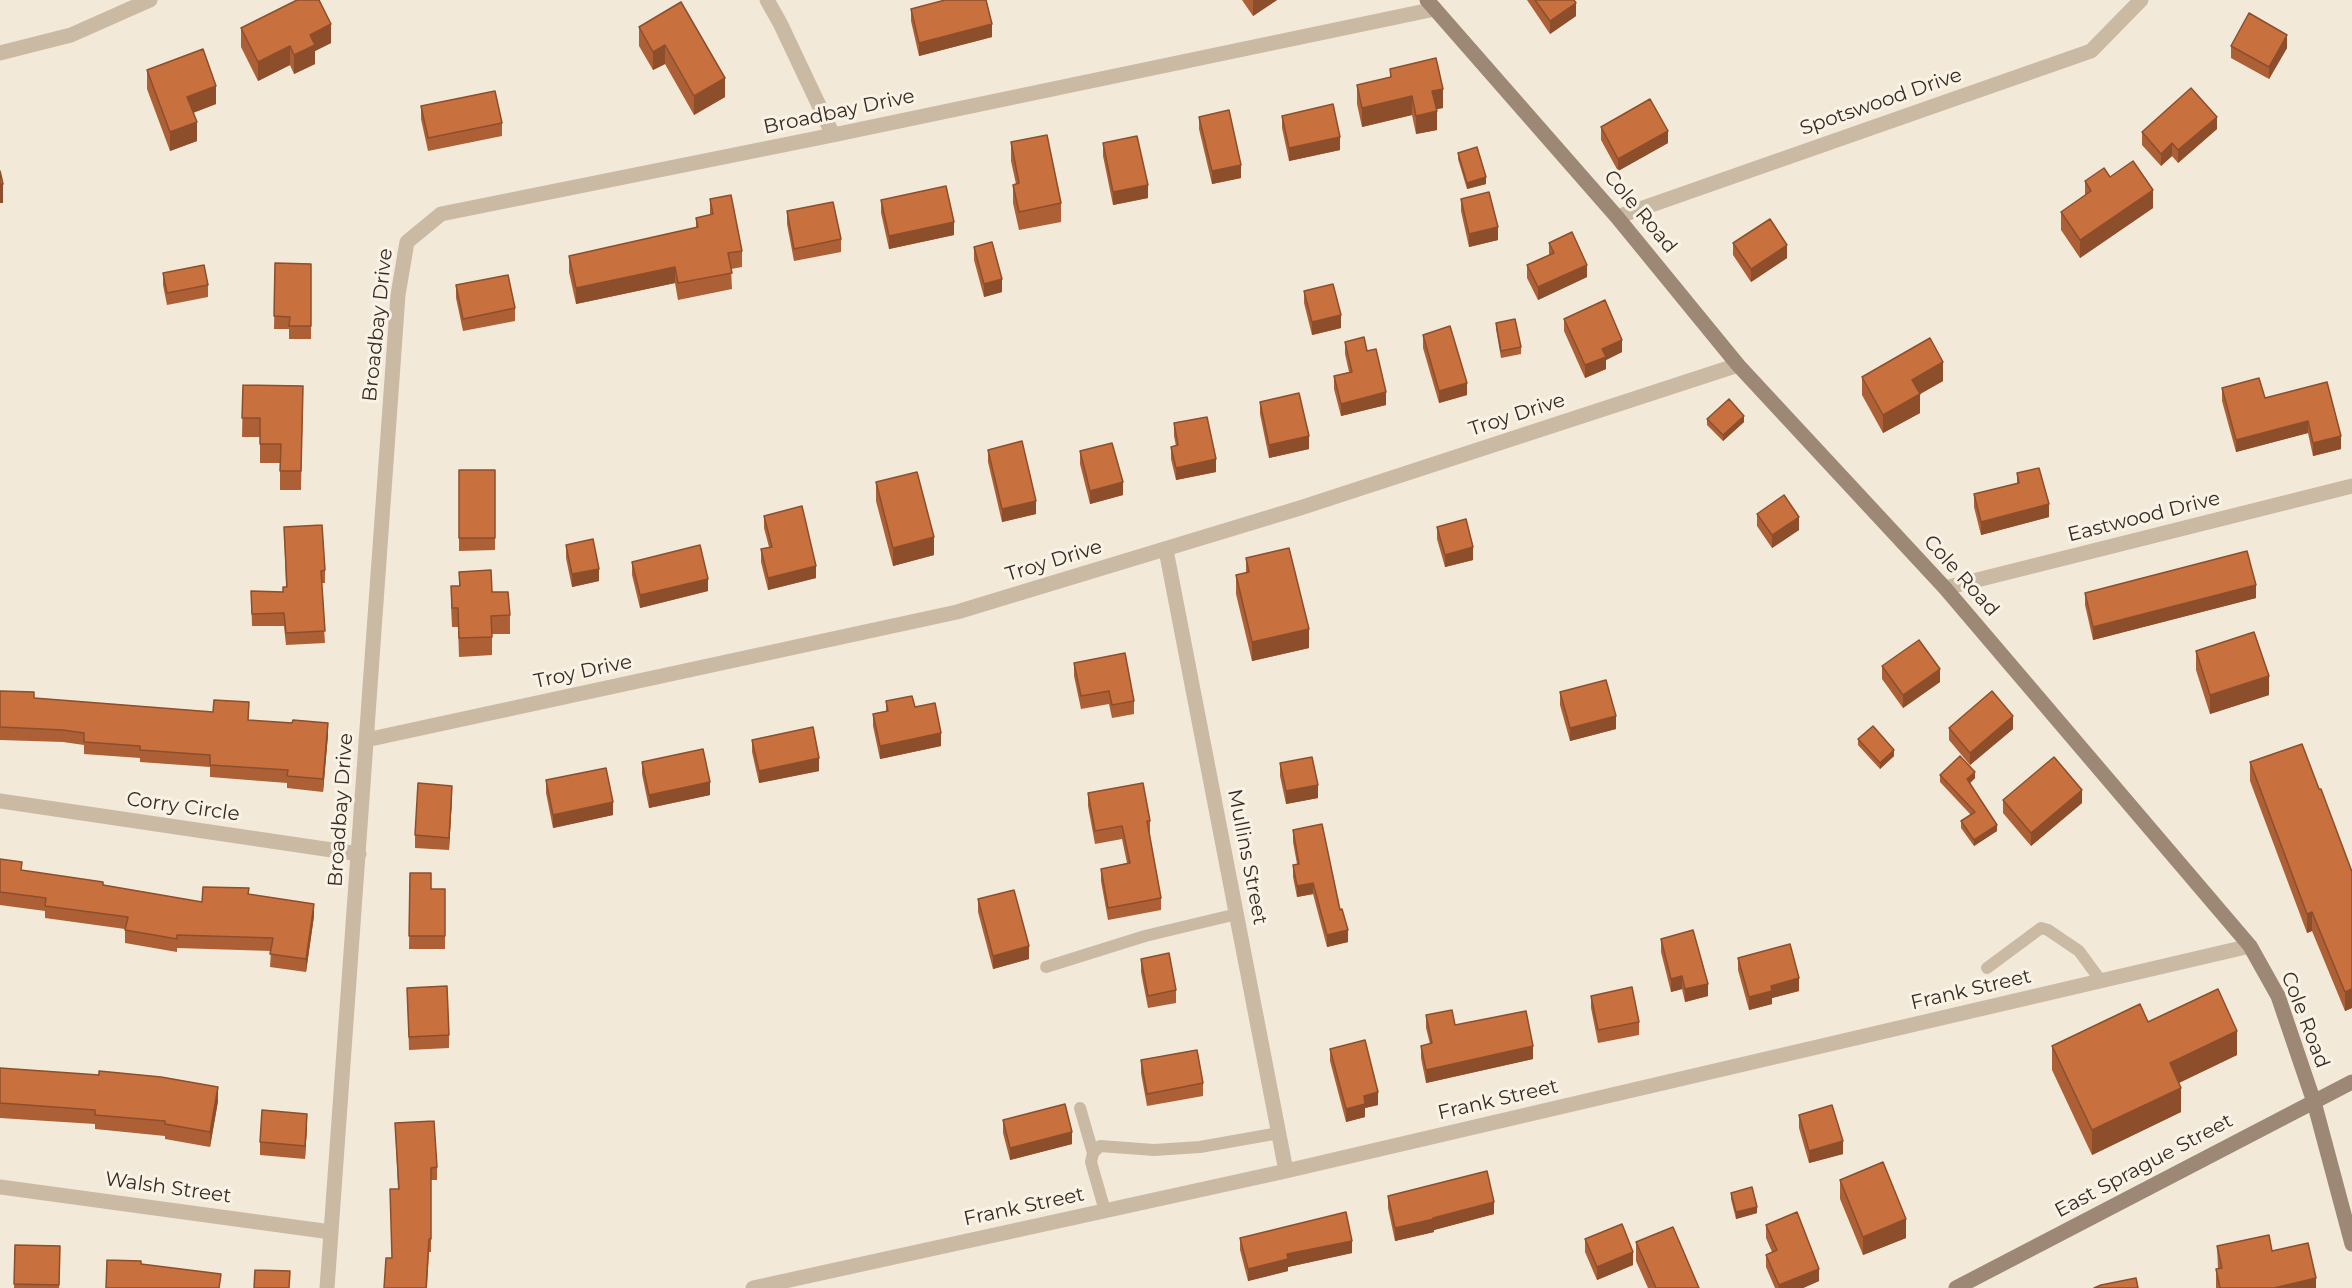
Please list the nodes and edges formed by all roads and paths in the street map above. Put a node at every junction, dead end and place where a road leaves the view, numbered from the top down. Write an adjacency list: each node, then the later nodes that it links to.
1 (150, 0): 5 (street)
2 (767, 0): 6 (street)
3 (2140, 0): 7 (street, Spotswood Drive)
4 (1431, 5): 6 (street, Broadbay Drive); 7 (street, Cole Road)
5 (0, 53)
6 (833, 135): 12 (street, Broadbay Drive)
7 (1617, 217): 8 (street, Cole Road)
8 (1738, 365): 10 (street, Troy Drive); 11 (street, Cole Road)
9 (2352, 486): 11 (street, Eastwood Drive)
10 (1166, 550): 12 (street, Troy Drive); 15 (street, Mullins Street)
11 (1946, 588): 16 (street, Cole Road)
12 (366, 740): 14 (street, Broadbay Drive)
13 (0, 801): 14 (street, Corry Circle)
14 (359, 854): 28 (street, Broadbay Drive)
15 (1236, 914): 17 (lane); 23 (street, Mullins Street)
16 (2250, 946): 19 (street, Frank Street); 21 (street, Cole Road)
17 (1046, 967)
18 (1987, 968): 19 (lane)
19 (2101, 981): 25 (street, Frank Street)
20 (2352, 1082): 21 (street, East Sprague Street)
21 (2314, 1102): 29 (street, Cole Road); 32 (street, East Sprague Street)
22 (1080, 1108): 24 (lane)
23 (1279, 1133): 24 (lane); 25 (street, Mullins Street)
24 (1093, 1153): 27 (lane)
25 (1286, 1172): 27 (street, Frank Street)
26 (0, 1187): 28 (street, Walsh Street)
27 (1105, 1211): 31 (street, Frank Street)
28 (331, 1232): 30 (street, Broadbay Drive)
29 (2352, 1244)
30 (327, 1288)
31 (753, 1288)
32 (1956, 1288)

